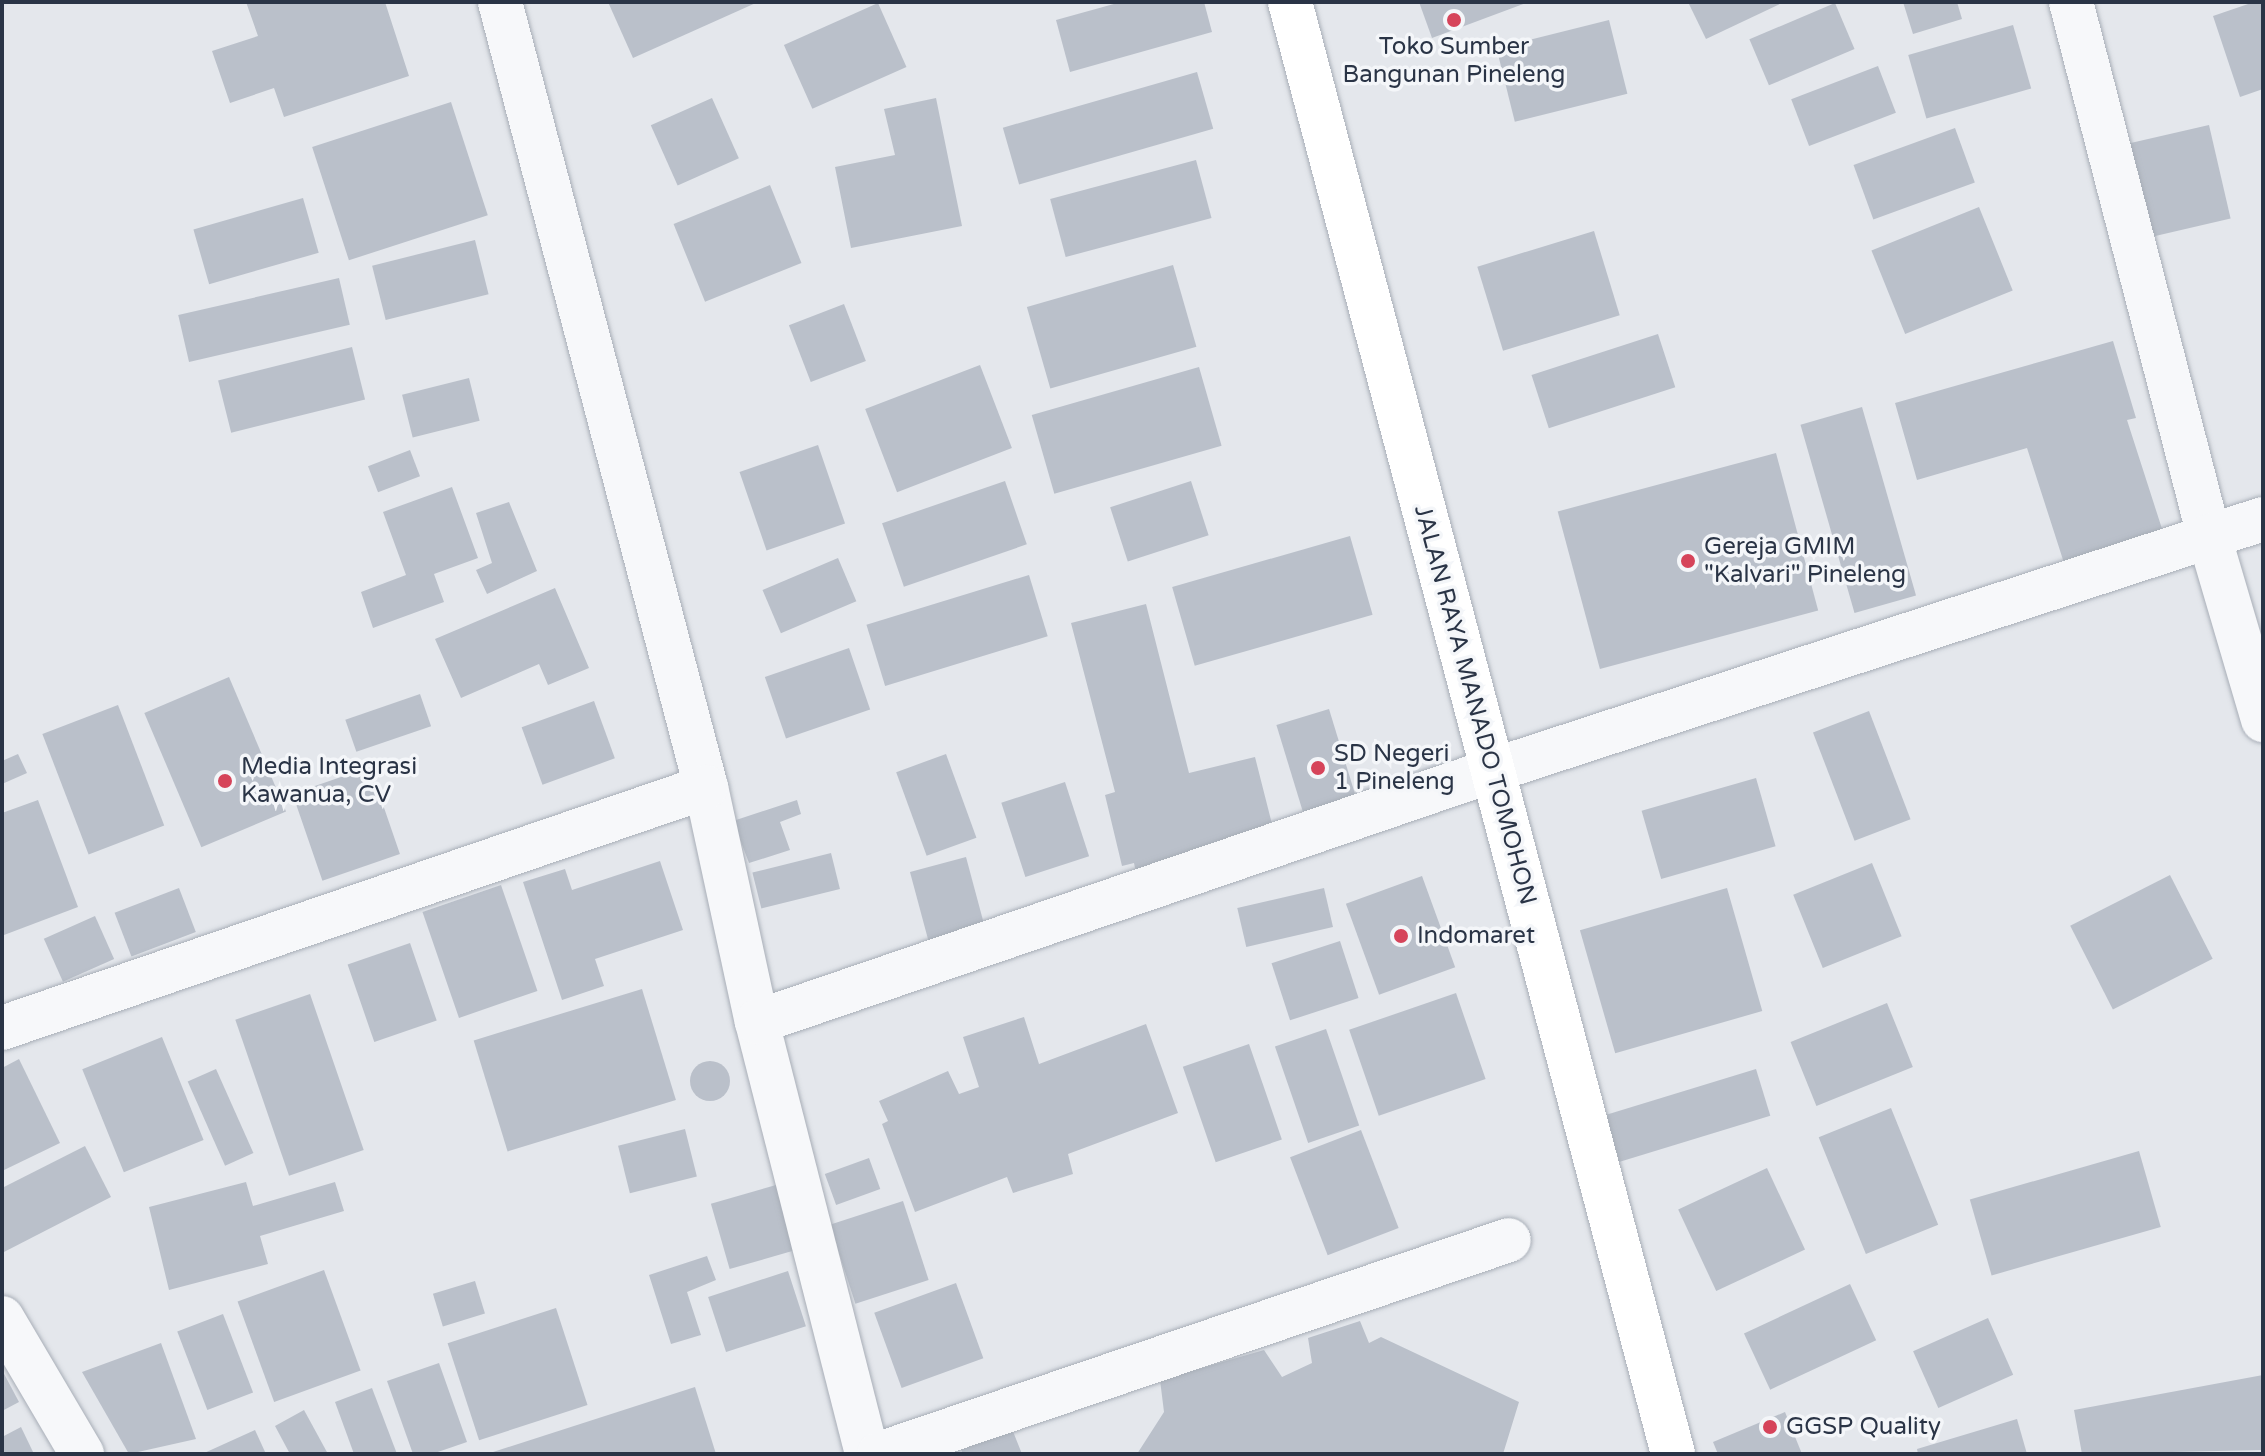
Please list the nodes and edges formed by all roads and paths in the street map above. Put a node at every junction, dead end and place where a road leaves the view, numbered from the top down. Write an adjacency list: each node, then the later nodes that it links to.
1 (500, 2): 8 (street)
2 (1290, 2): 7 (highway, JALAN RAYA MANADO TOMOHON)
3 (2071, 2): 5 (street)
4 (2263, 519): 5 (street)
5 (2209, 536): 6 (street); 7 (street)
6 (2263, 720)
7 (1491, 771): 9 (street); 16 (highway, JALAN RAYA MANADO TOMOHON)
8 (706, 787): 9 (street); 10 (street)
9 (757, 1022): 14 (street)
10 (2, 1028)
11 (1509, 1240): 15 (street)
12 (2, 1318): 13 (street)
13 (82, 1454)
14 (867, 1454)
15 (879, 1454)
16 (1673, 1454)

